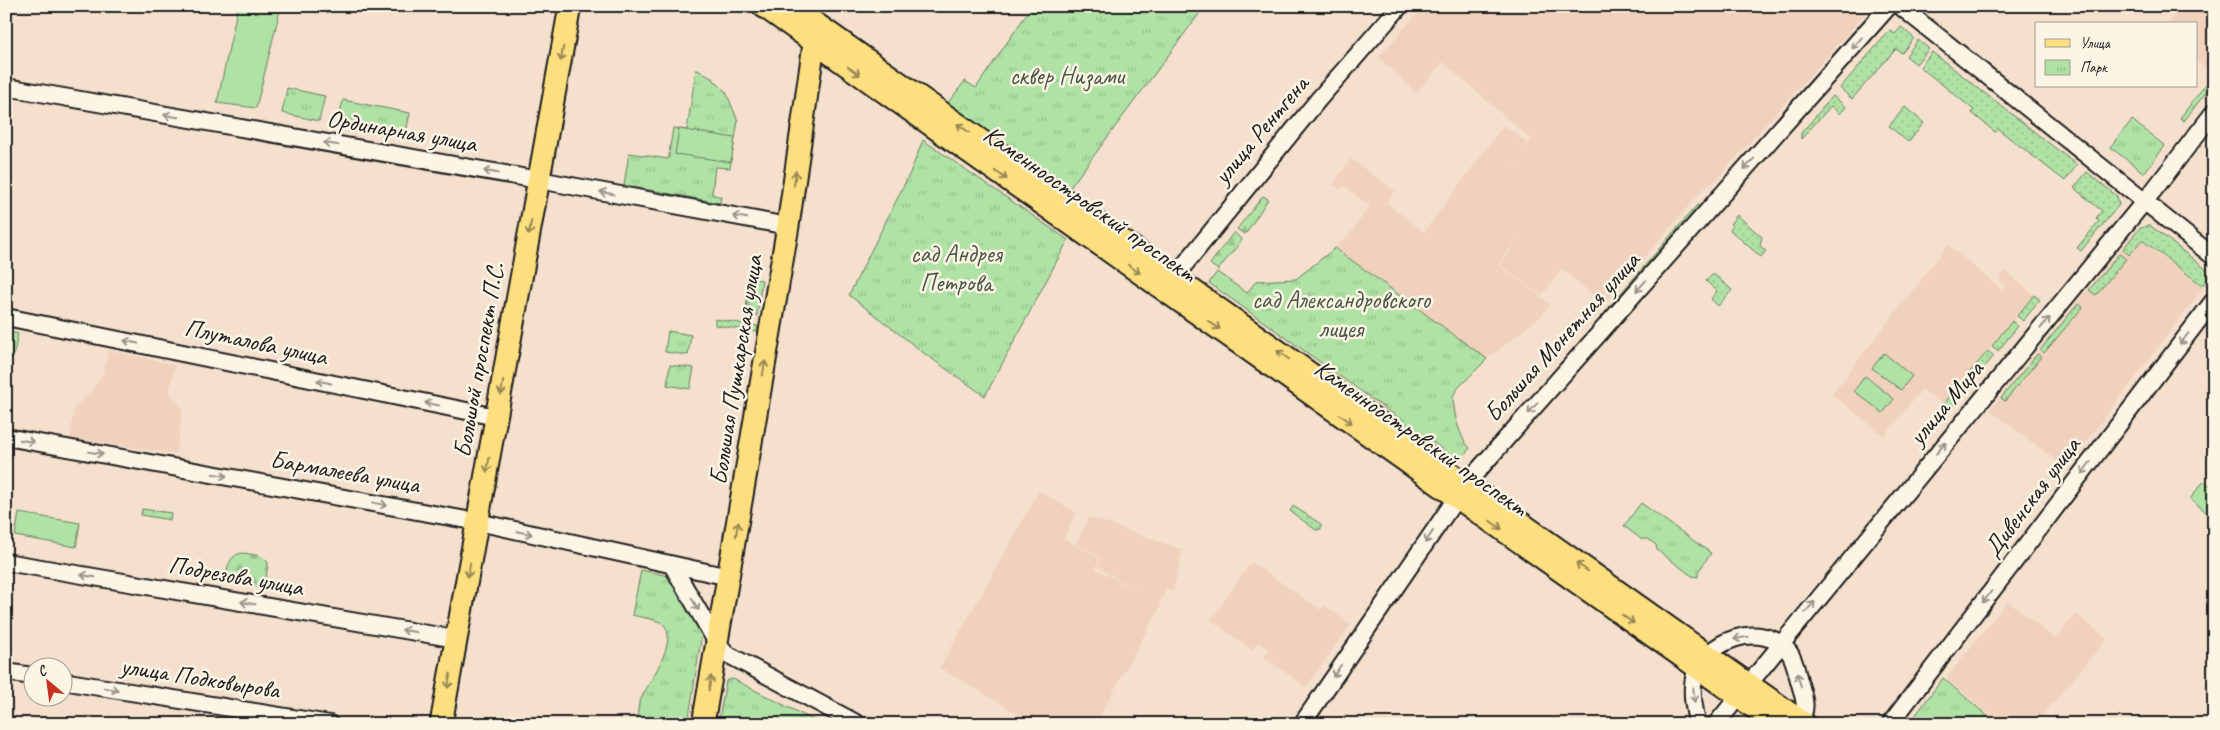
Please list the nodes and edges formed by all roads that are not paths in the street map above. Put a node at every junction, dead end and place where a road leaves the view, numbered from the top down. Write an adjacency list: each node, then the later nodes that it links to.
1 (570, 6): 10 (main road, Большой проспект П.С., one-way to 10)
2 (763, 6): 7 (main road, Каменноостровский проспект)
3 (791, 6): 7 (main road, Каменноостровский проспект)
4 (1400, 6): 14 (street, улица Рентгена)
5 (1889, 6): 19 (street, Большая Монетная улица, one-way to 19)
6 (1900, 6): 11 (street)
7 (815, 34): 12 (main road, Большая Пушкарская улица, one-way to 7); 14 (main road, Каменноостровский проспект)
8 (6, 87): 10 (street, Ординарная улица, one-way to 8)
9 (2214, 112): 11 (street, улица Мира)
10 (539, 180): 12 (street, Ординарная улица, one-way to 10); 17 (main road, Большой проспект П.С., one-way to 17)
11 (2144, 202): 13 (street); 26 (street, улица Мира, one-way to 11)
12 (788, 226): 23 (main road, Большая Пушкарская улица, one-way to 12)
13 (2214, 257)
14 (1169, 284): 19 (main road, Каменноостровский проспект)
15 (2214, 300): 41 (street, Дивенская улица, one-way to 41)
16 (6, 317): 17 (street, Плуталова улица, one-way to 16)
17 (496, 417): 20 (main road, Большой проспект П.С., one-way to 20)
18 (6, 437): 20 (street, Бармалеева улица, one-way to 20)
19 (1461, 490): 27 (main road, Каменноостровский проспект); 37 (street, Большая Монетная улица, one-way to 37)
20 (478, 522): 22 (street, Бармалеева улица, one-way to 22); 24 (main road, Большой проспект П.С., one-way to 24)
21 (6, 562): 24 (street, Подрезова улица, one-way to 21)
22 (672, 565): 23 (street, Бармалеева улица); 25 (street, one-way to 25)
23 (729, 577): 25 (main road, Большая Пушкарская улица)
24 (457, 639): 34 (main road, Большой проспект П.С., one-way to 34)
25 (717, 643): 35 (main road, Большая Пушкарская улица, one-way to 25); 36 (street)
26 (1779, 644): 27 (street, one-way to 27); 31 (street, улица Мира); 32 (street, one-way to 26)
27 (1703, 662): 31 (main road, Каменноостровский проспект); 38 (street, one-way to 38)
28 (6, 672): 29 (street)
29 (22, 674)
30 (72, 683): 33 (street, улица Подковырова, one-way to 33)
31 (1743, 690): 32 (main road, Каменноостровский проспект); 39 (street, улица Мира); 40 (main road, Каменноостровский проспект)
32 (1801, 723)
33 (330, 724)
34 (442, 724)
35 (703, 724)
36 (858, 724)
37 (1302, 724)
38 (1698, 724)
39 (1716, 724)
40 (1777, 724)
41 (1890, 724)

